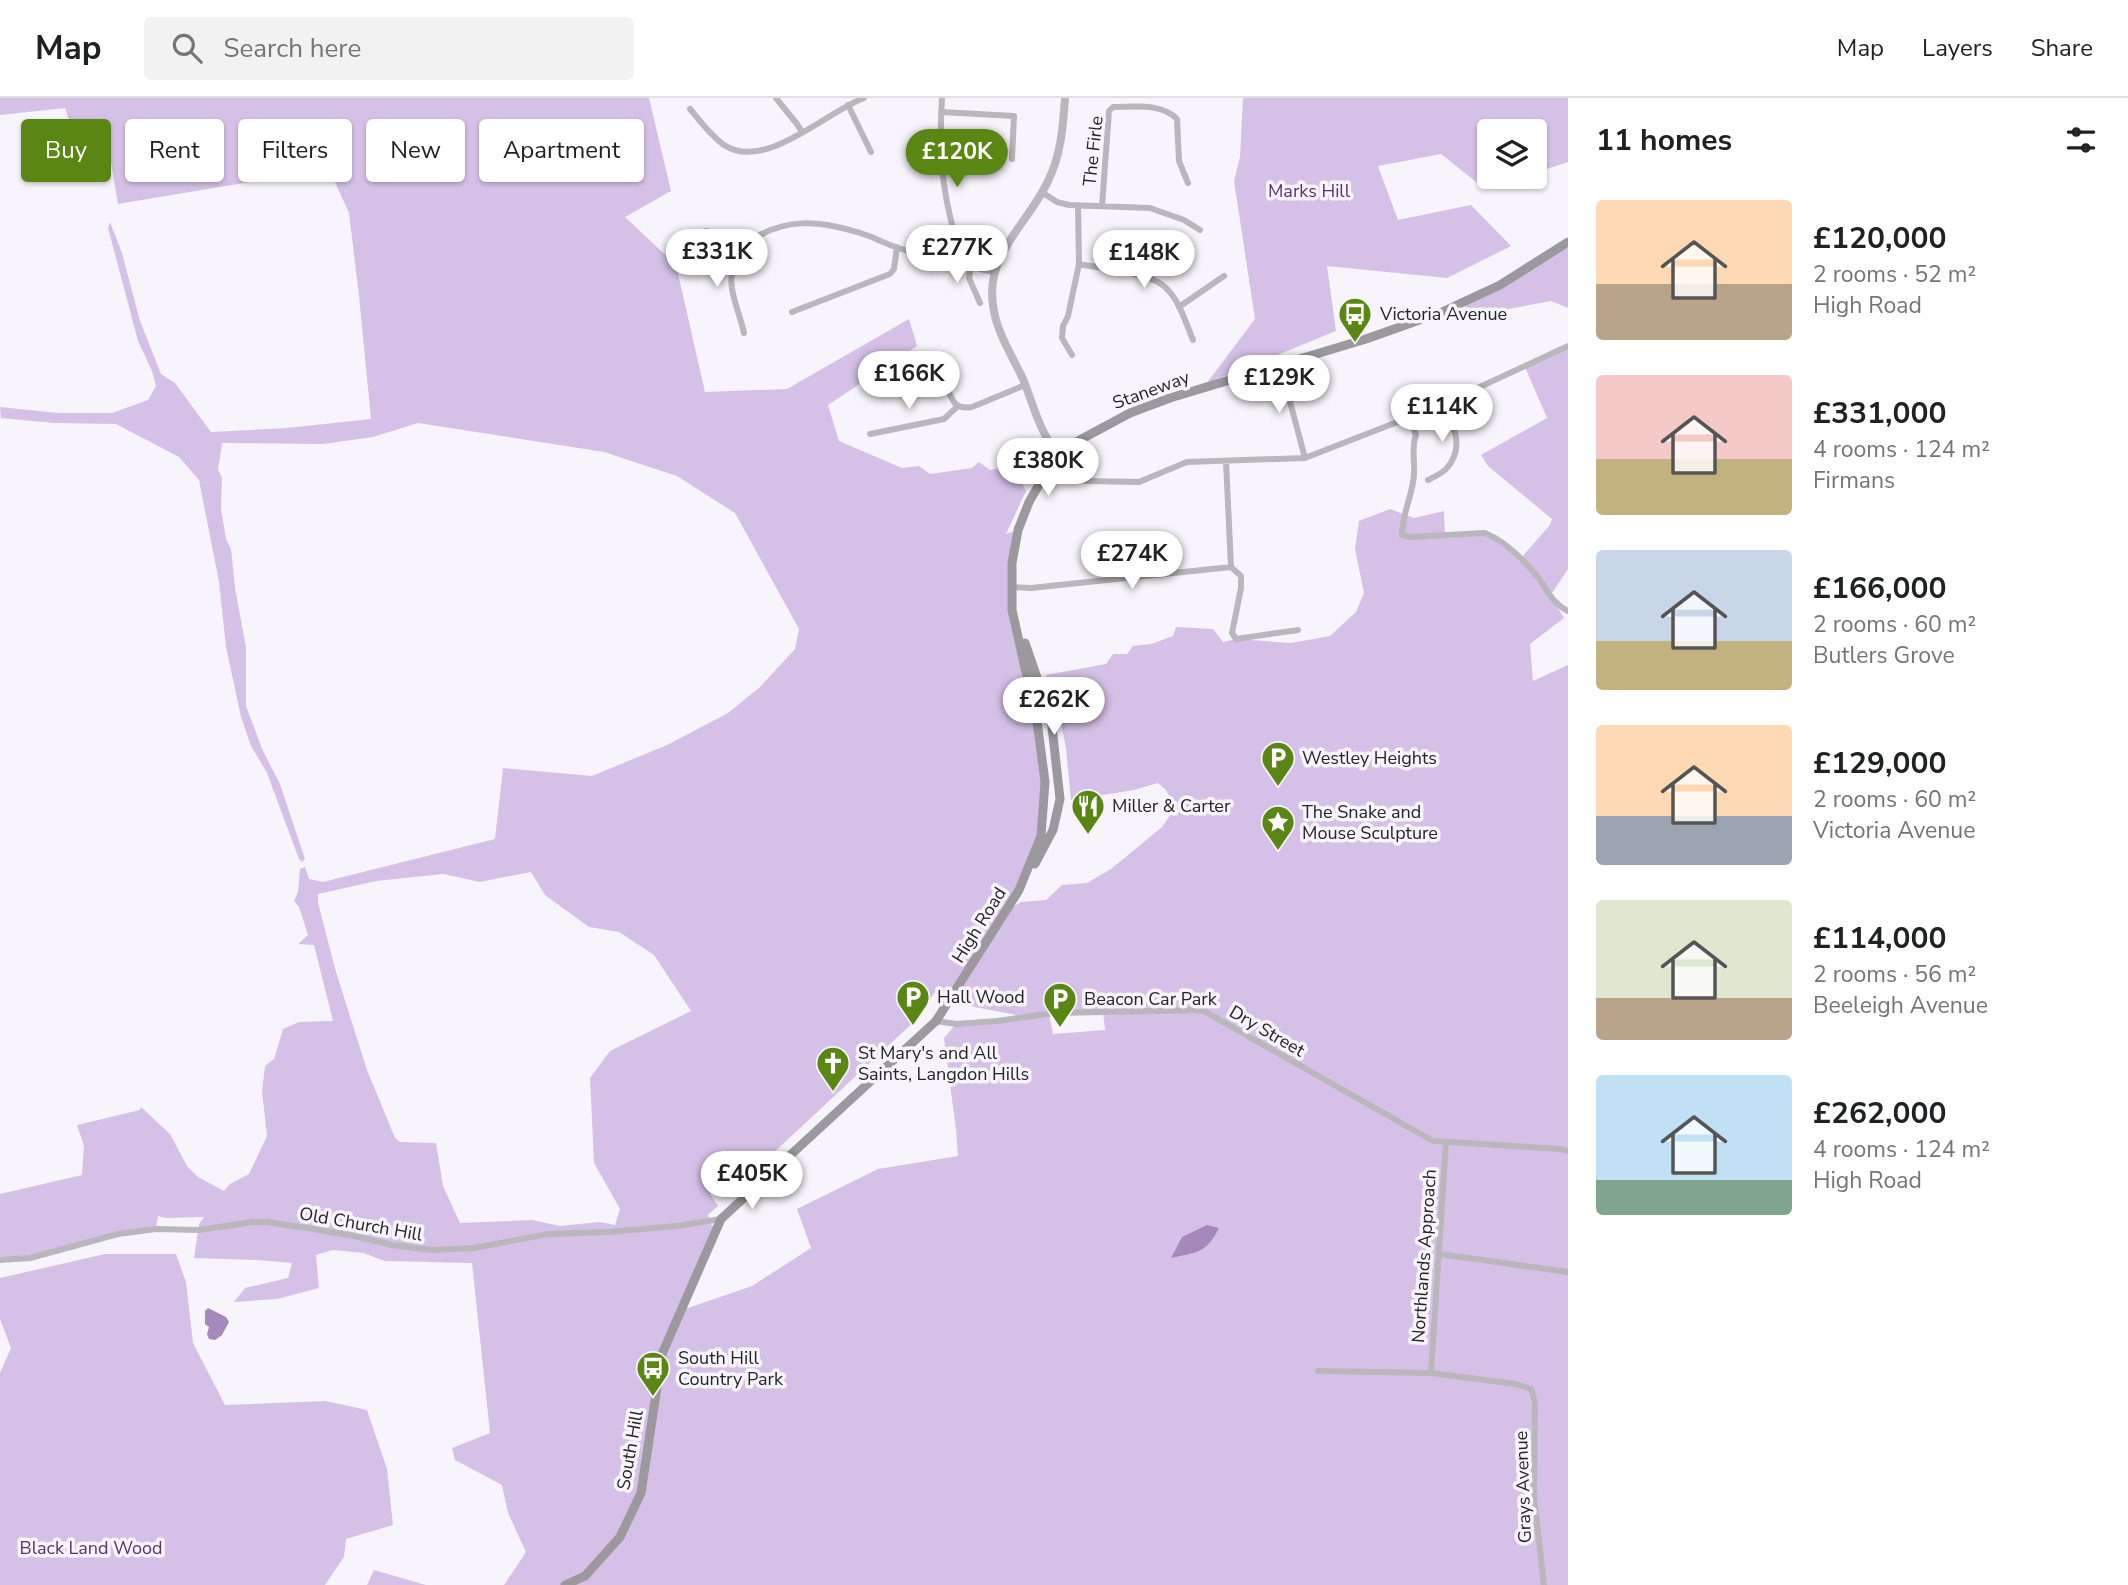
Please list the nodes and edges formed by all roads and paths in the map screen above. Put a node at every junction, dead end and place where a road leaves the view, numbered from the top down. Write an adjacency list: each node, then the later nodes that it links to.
1 (776, 98): 8 (street)
2 (864, 98): 5 (street)
3 (942, 98): 7 (street)
4 (1065, 98): 12 (street)
5 (848, 105): 8 (street); 9 (street)
6 (690, 109): 8 (street)
7 (942, 112): 10 (street); 18 (street)
8 (802, 132)
9 (871, 152)
10 (1012, 159)
11 (1188, 183): 14 (street, The Firle)
12 (1043, 193): 13 (street); 23 (street)
13 (1078, 206): 14 (street); 21 (street)
14 (1102, 206): 15 (street)
15 (1200, 230)
16 (706, 231): 20 (street)
17 (1568, 242): 32 (main road, Staneway)
18 (958, 243): 19 (street); 22 (street)
19 (897, 247): 20 (street); 27 (street)
20 (741, 250): 28 (street)
21 (1079, 264): 26 (street); 31 (street)
22 (971, 266): 23 (street); 25 (street)
23 (995, 272): 34 (street)
24 (1224, 276): 26 (street)
25 (981, 303)
26 (1179, 307): 29 (street)
27 (792, 312)
28 (744, 334)
29 (1193, 340)
30 (1568, 346): 35 (street)
31 (1072, 355)
32 (1280, 364): 39 (main road, Staneway); 40 (street)
33 (946, 385): 36 (street)
34 (1025, 385): 36 (street); 39 (street)
35 (1441, 405): 37 (street); 42 (street)
36 (958, 406): 38 (street)
37 (1410, 418): 40 (street); 46 (street)
38 (870, 433)
39 (1060, 456): 45 (main road, High Road)
40 (1305, 458): 41 (street)
41 (1226, 461): 43 (street); 44 (street)
42 (1428, 480)
43 (1084, 481)
44 (1231, 568): 45 (street); 47 (street)
45 (1011, 587): 48 (main road, High Road); 48 (main road, High Road)
46 (1568, 611)
47 (1298, 630)
48 (1023, 881): 49 (main road, High Road)
49 (936, 1021): 50 (street, Dry Street); 52 (main road, High Road)
50 (1446, 1142): 51 (street, Dry Street); 53 (street, Northlands Approach)
51 (1568, 1151)
52 (721, 1219): 54 (street, Old Church Hill); 58 (main road, South Hill)
53 (1439, 1254): 55 (street); 57 (street, Northlands Approach)
54 (0, 1260)
55 (1568, 1272)
56 (1318, 1371): 57 (street)
57 (1431, 1373): 59 (street, Grays Avenue)
58 (565, 1585)
59 (1544, 1585)

